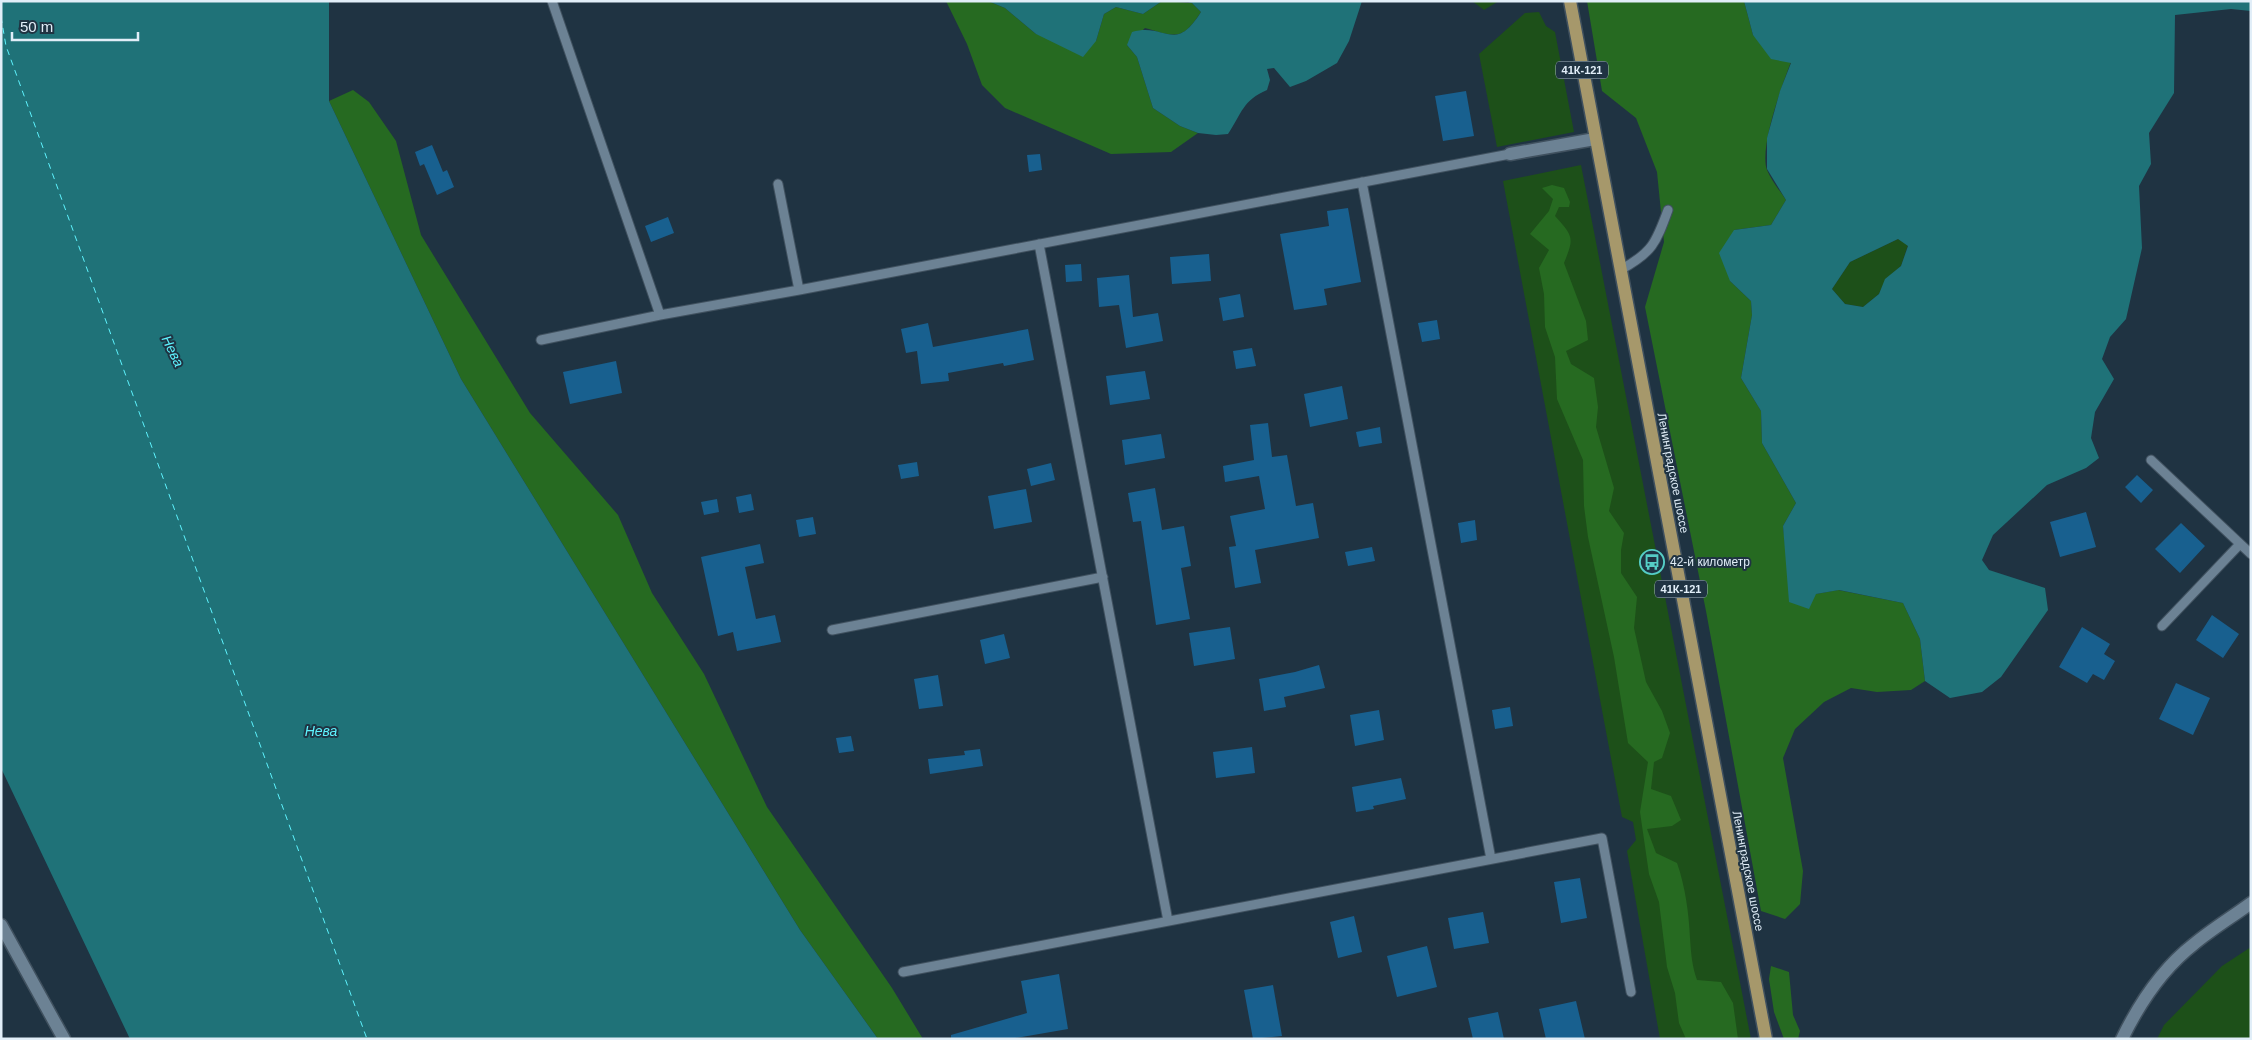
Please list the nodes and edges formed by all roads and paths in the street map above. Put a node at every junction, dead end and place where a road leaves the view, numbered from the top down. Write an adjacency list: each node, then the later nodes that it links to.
1 (552, 1): 11 (lane)
2 (1570, 1): 3 (main road, Ленинградское шоссе / 41К-121)
3 (1595, 140): 4 (street); 9 (main road, Ленинградское шоссе / 41К-121)
4 (1510, 154): 5 (lane)
5 (1362, 182): 8 (lane); 19 (lane)
6 (778, 184): 10 (lane)
7 (1668, 210): 9 (lane)
8 (1039, 244): 10 (lane); 16 (lane)
9 (1620, 270): 26 (main road, Ленинградское шоссе / 41К-121)
10 (799, 290): 11 (lane)
11 (660, 315): 12 (lane)
12 (541, 340)
13 (2151, 460): 14 (lane)
14 (2240, 544): 15 (lane); 17 (lane)
15 (2251, 554)
16 (1103, 577): 18 (lane); 21 (lane)
17 (2162, 626)
18 (832, 630)
19 (1491, 859): 21 (lane); 24 (lane)
20 (2251, 903): 27 (street)
21 (1168, 921): 23 (lane)
22 (1, 925): 25 (street)
23 (904, 972)
24 (1631, 992)
25 (64, 1039)
26 (1766, 1039)
27 (2122, 1039)

